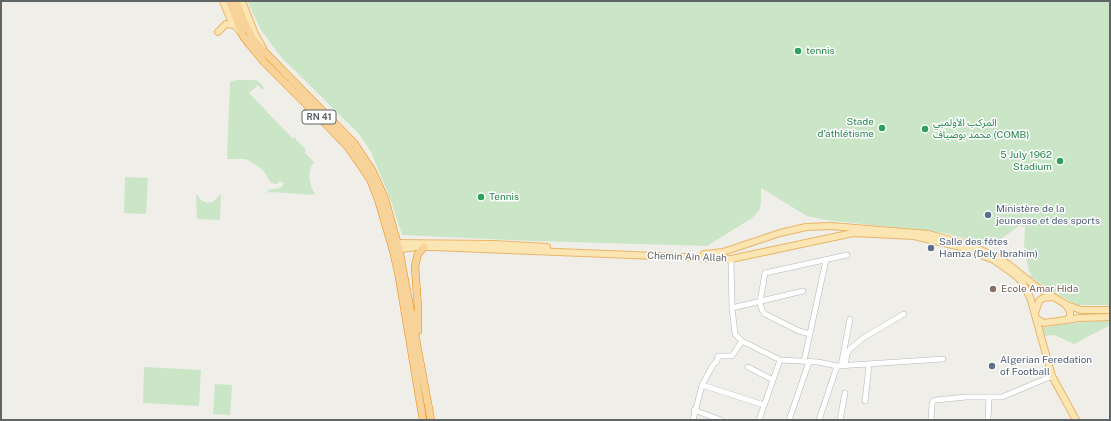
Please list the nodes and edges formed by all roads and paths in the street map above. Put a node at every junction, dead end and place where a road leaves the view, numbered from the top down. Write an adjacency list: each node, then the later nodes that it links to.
1 (223, 1): 5 (main road)
2 (230, 1): 7 (highway, RN 41)
3 (236, 1): 8 (highway, RN 41)
4 (242, 1): 8 (main road)
5 (234, 25): 6 (main road); 7 (main road)
6 (218, 32)
7 (243, 36): 11 (highway, RN 41)
8 (267, 55): 11 (highway, RN 41)
9 (831, 226): 10 (main road); 13 (main road, Chemin Aîn Allah); 16 (main road, Chemin Aîn Allah)
10 (834, 237): 15 (main road, Chemin Aîn Allah); 16 (main road, Chemin Aîn Allah)
11 (396, 247): 12 (main road, Chemin Aîn Allah); 13 (main road, Chemin Aîn Allah); 33 (highway, RN 41); 48 (highway, RN 41)
12 (424, 247): 15 (main road, Chemin Aîn Allah); 33 (highway)
13 (731, 250): 15 (main road)
14 (847, 255): 17 (street)
15 (731, 259): 22 (street)
16 (995, 259): 19 (main road, Chemin Aîn Allah); 25 (main road, Chemin Aîn Allah)
17 (826, 260): 20 (street); 31 (street)
18 (803, 291): 20 (street)
19 (1052, 296): 21 (main road); 25 (main road)
20 (760, 302): 22 (street); 31 (street)
21 (1064, 303): 23 (main road); 28 (main road)
22 (732, 308): 32 (street)
23 (1110, 310)
24 (904, 314): 38 (street)
25 (1036, 316): 29 (main road); 30 (main road, Chemin Aîn Allah)
26 (1110, 317): 28 (main road)
27 (850, 319): 38 (street)
28 (1067, 320): 29 (main road)
29 (1044, 323): 30 (main road)
30 (1039, 329): 40 (main road, Chemin Aîn Allah)
31 (810, 334): 36 (street)
32 (742, 341): 35 (street); 42 (street)
33 (418, 348): 49 (highway, RN 41)
34 (943, 359): 37 (street)
35 (780, 360): 36 (street); 41 (street)
36 (806, 361): 38 (street); 53 (street)
37 (869, 365): 38 (street); 45 (street)
38 (841, 366): 54 (street)
39 (748, 368): 41 (street)
40 (1052, 376): 44 (street); 58 (main road, Chemin Aîn Allah)
41 (773, 380): 46 (street)
42 (702, 385): 46 (street); 47 (street)
43 (845, 393): 55 (street)
44 (989, 397): 56 (street); 57 (street)
45 (865, 401)
46 (764, 405): 52 (street)
47 (694, 410): 50 (street); 51 (street)
48 (423, 420)
49 (430, 420)
50 (693, 420)
51 (721, 420)
52 (759, 420)
53 (789, 420)
54 (819, 420)
55 (840, 420)
56 (931, 420)
57 (988, 420)
58 (1076, 420)

